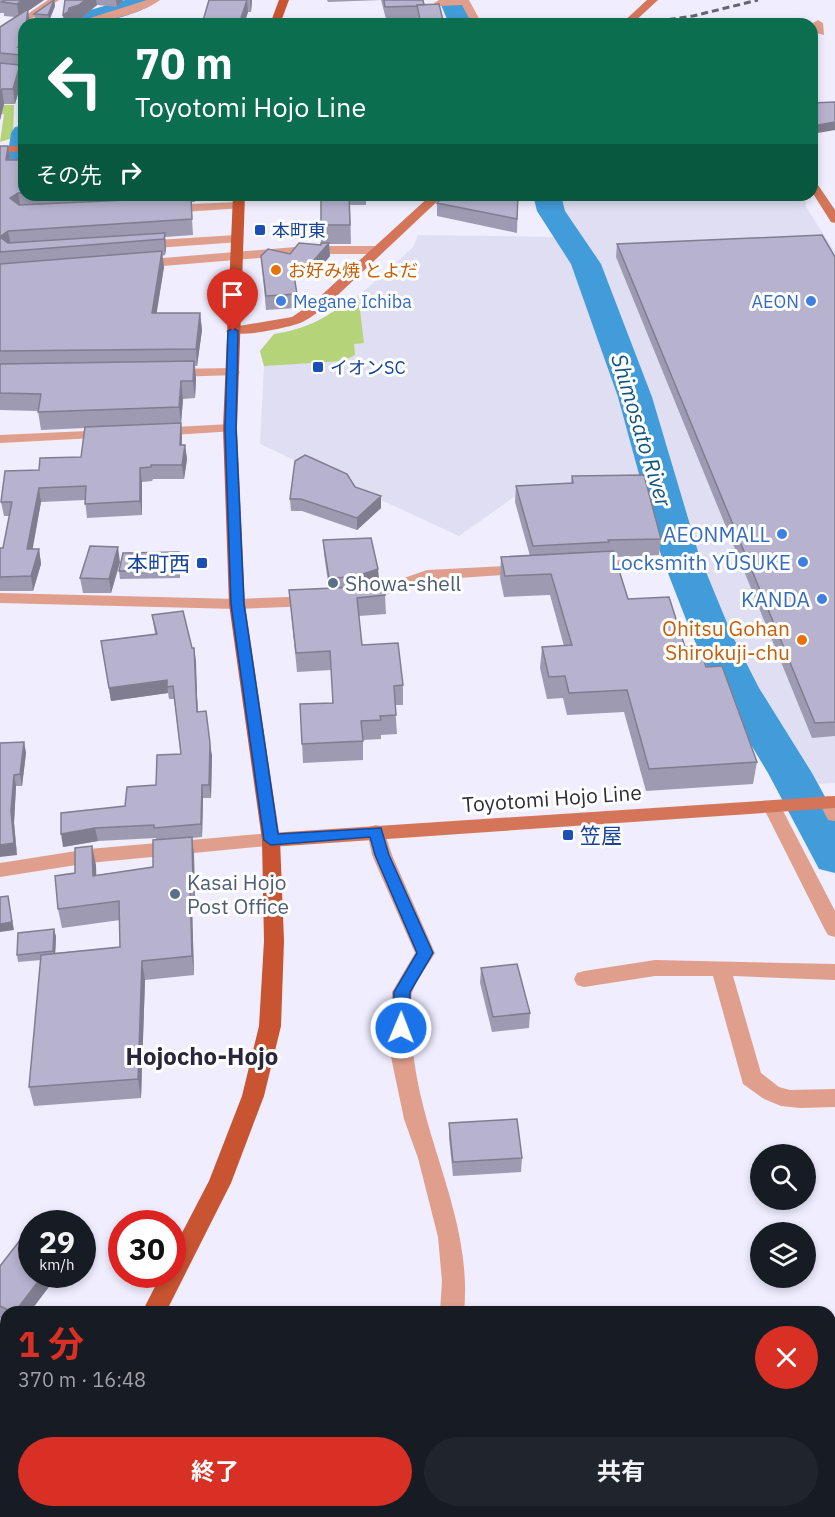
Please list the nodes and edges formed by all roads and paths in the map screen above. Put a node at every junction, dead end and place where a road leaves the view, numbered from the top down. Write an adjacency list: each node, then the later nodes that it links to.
1 (54, 0): 7 (street)
2 (155, 0): 8 (street)
3 (284, 0): 9 (main road)
4 (652, 0): 11 (street)
5 (464, 1): 6 (street); 10 (street)
6 (440, 5)
7 (27, 18)
8 (99, 18)
9 (277, 18)
10 (474, 18)
11 (632, 18)
12 (18, 24): 13 (street)
13 (0, 36)
14 (18, 148): 15 (street)
15 (0, 150)
16 (818, 193): 20 (street)
17 (238, 201): 19 (street); 21 (main road)
18 (432, 201): 23 (street)
19 (162, 209)
20 (835, 219)
21 (237, 239): 22 (street); 24 (main road)
22 (126, 246)
23 (379, 250): 24 (street); 26 (street)
24 (237, 256): 25 (street); 26 (main road)
25 (121, 265)
26 (233, 331): 27 (main road)
27 (232, 372): 28 (street); 29 (main road)
28 (152, 373)
29 (230, 429): 30 (street); 35 (main road)
30 (0, 439)
31 (669, 562): 32 (street)
32 (577, 567)
33 (542, 569): 35 (street)
34 (0, 598): 35 (street)
35 (237, 604): 39 (main road)
36 (833, 806): 37 (street, Toyotomi Hojo Line)
37 (778, 807): 38 (street, Toyotomi Hojo Line); 41 (street)
38 (376, 832): 39 (street, Toyotomi Hojo Line); 47 (street)
39 (271, 840): 40 (street); 46 (main road)
40 (0, 870)
41 (835, 930)
42 (721, 968): 43 (street); 44 (street); 45 (street)
43 (835, 972)
44 (584, 979)
45 (835, 1098)
46 (157, 1306)
47 (452, 1306)

